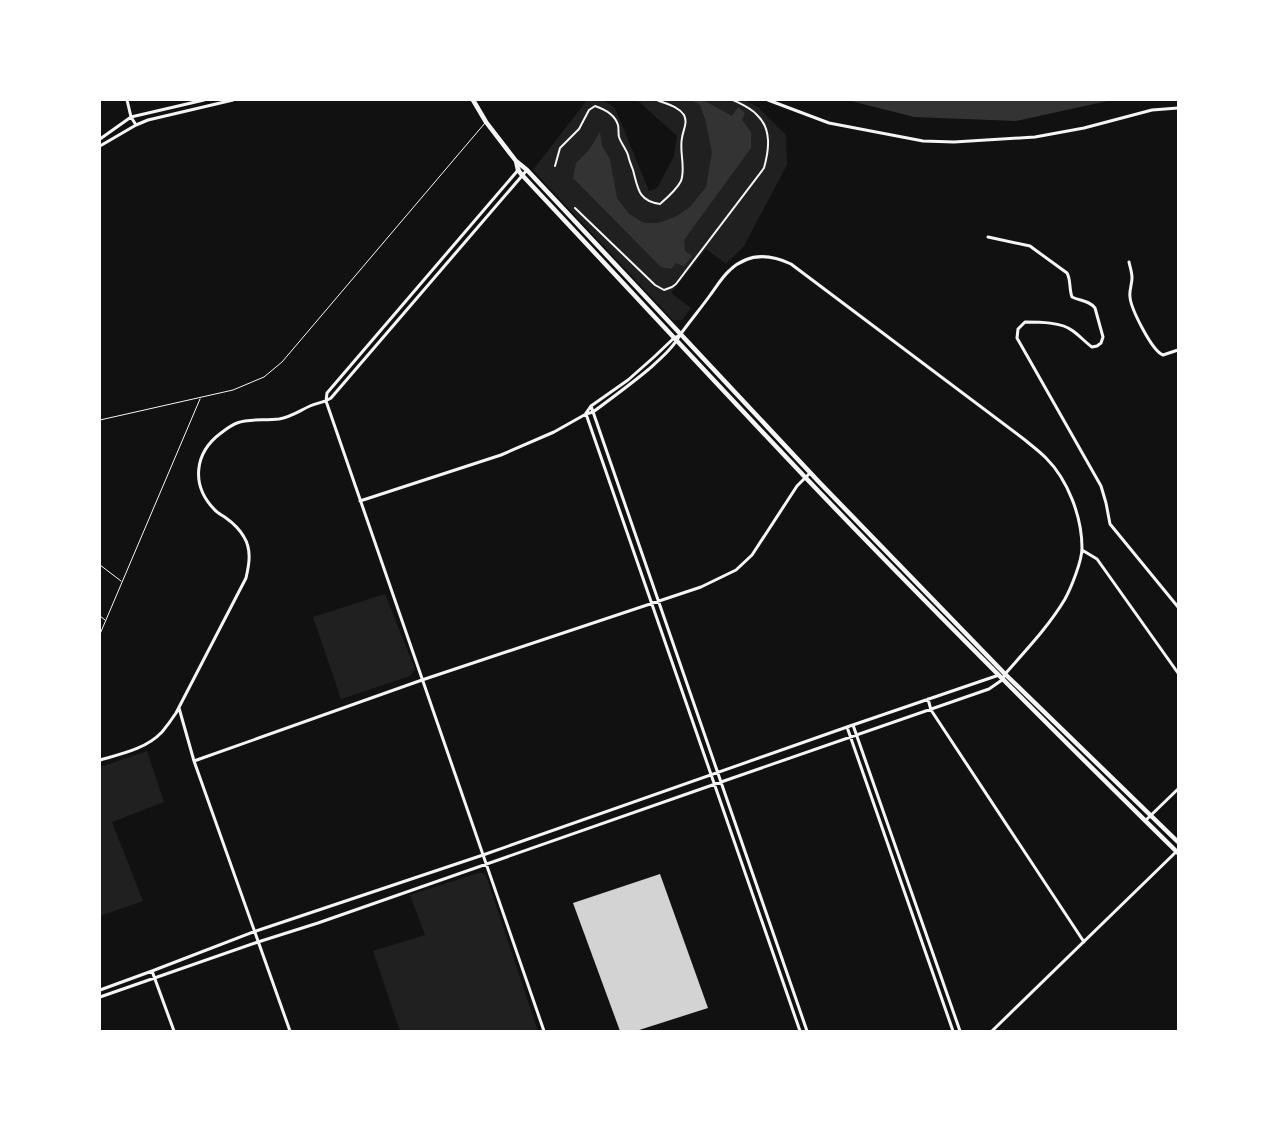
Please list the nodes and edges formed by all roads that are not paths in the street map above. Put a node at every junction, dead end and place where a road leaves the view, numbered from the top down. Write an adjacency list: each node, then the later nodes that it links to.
1 (127, 100): 9 (street)
2 (204, 100): 9 (street)
3 (233, 100): 11 (street)
4 (473, 100): 10 (main road)
5 (657, 100): 16 (street)
6 (733, 100): 20 (street)
7 (768, 100): 8 (street)
8 (1178, 108)
9 (131, 117): 11 (street); 12 (street)
10 (486, 122): 14 (main road); 26 (lane)
11 (136, 125): 13 (street)
12 (100, 139)
13 (100, 146)
14 (516, 161): 15 (main road); 17 (main road)
15 (522, 165): 17 (street); 18 (main road)
16 (555, 166)
17 (518, 170): 19 (main road); 27 (street)
18 (526, 170): 19 (street); 23 (main road)
19 (522, 175): 24 (main road); 27 (street)
20 (575, 208)
21 (988, 237): 40 (street)
22 (1129, 262): 25 (street)
23 (680, 335): 24 (street); 32 (main road); 35 (street)
24 (675, 340): 28 (street); 29 (street); 33 (main road)
25 (1178, 350)
26 (200, 398): 31 (lane); 37 (lane)
27 (326, 401): 34 (street); 50 (street)
28 (591, 406): 29 (street); 30 (street)
29 (593, 412): 30 (street); 38 (street)
30 (586, 414): 34 (street); 39 (street)
31 (100, 420)
32 (810, 473): 33 (street); 45 (main road)
33 (805, 477): 38 (street); 46 (main road)
34 (360, 501): 47 (street)
35 (1082, 550): 44 (street); 45 (street)
36 (100, 565): 37 (lane)
37 (122, 582): 42 (lane)
38 (658, 601): 39 (street); 58 (street)
39 (652, 603): 47 (street); 59 (street)
40 (1178, 607)
41 (100, 616): 42 (lane)
42 (106, 621): 43 (lane)
43 (100, 634)
44 (1178, 673)
45 (1005, 674): 46 (street); 48 (street); 63 (main road)
46 (998, 676): 48 (main road); 49 (street)
47 (422, 680): 57 (street); 67 (street)
48 (1002, 680): 51 (street); 64 (main road)
49 (928, 699): 51 (street); 52 (street)
50 (179, 706): 56 (street); 57 (street)
51 (931, 710): 54 (street); 71 (street)
52 (854, 725): 53 (street); 54 (street)
53 (847, 727): 55 (street); 58 (street)
54 (857, 735): 55 (street); 82 (street)
55 (850, 737): 60 (street); 81 (street)
56 (100, 760)
57 (194, 761): 69 (street)
58 (718, 773): 59 (street); 60 (street)
59 (711, 775): 61 (street); 67 (street)
60 (721, 782): 61 (street); 80 (street)
61 (714, 784): 68 (street); 79 (street)
62 (1178, 789): 63 (street)
63 (1150, 816): 64 (street); 65 (main road)
64 (1146, 821): 66 (main road)
65 (1178, 842)
66 (1177, 851): 71 (street)
67 (483, 855): 68 (street); 69 (street)
68 (486, 864): 70 (street); 78 (street)
69 (256, 931): 70 (street); 72 (street)
70 (258, 942): 73 (street); 77 (street)
71 (1084, 942): 83 (street)
72 (152, 971): 73 (street); 74 (street)
73 (155, 978): 75 (street); 76 (street)
74 (100, 990)
75 (100, 997)
76 (174, 1031)
77 (290, 1031)
78 (544, 1031)
79 (800, 1031)
80 (807, 1031)
81 (953, 1031)
82 (960, 1031)
83 (992, 1031)

